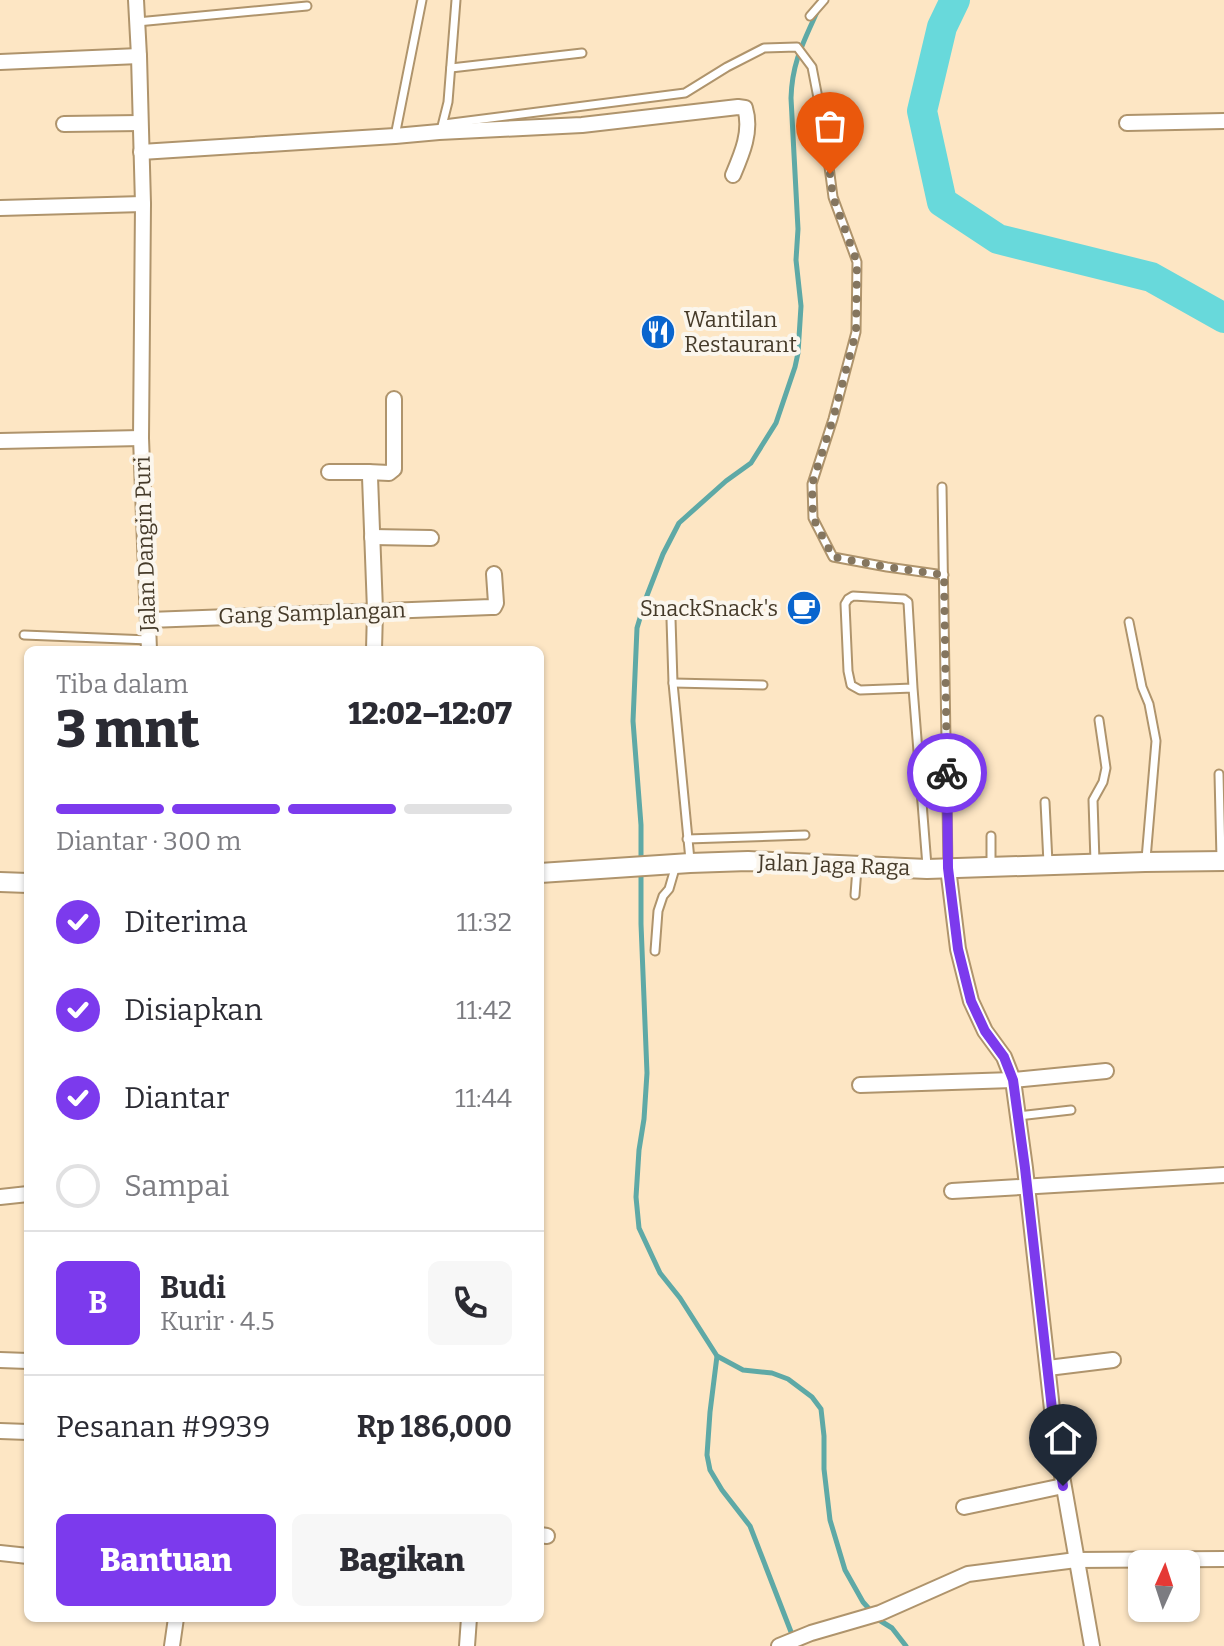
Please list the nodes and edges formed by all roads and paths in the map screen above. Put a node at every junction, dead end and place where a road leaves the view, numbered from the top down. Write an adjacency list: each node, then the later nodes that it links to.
1 (136, 0): 7 (street, Jalan Dangin Puri)
2 (422, 0): 17 (lane)
3 (456, 0): 11 (lane)
4 (824, 0): 6 (lane)
5 (307, 6): 7 (lane)
6 (810, 16)
7 (137, 22): 9 (street, Jalan Dangin Puri)
8 (582, 53): 11 (lane)
9 (139, 56): 10 (street); 13 (street, Jalan Dangin Puri)
10 (0, 62)
11 (451, 68): 16 (lane)
12 (1224, 121): 14 (street)
13 (140, 123): 15 (street); 18 (street, Jalan Dangin Puri)
14 (1127, 123)
15 (64, 124)
16 (441, 128): 17 (street); 19 (street); 31 (lane)
17 (395, 136): 18 (street)
18 (141, 152): 20 (street, Jalan Dangin Puri)
19 (733, 175)
20 (143, 204): 21 (street); 23 (street, Jalan Dangin Puri)
21 (0, 208)
22 (394, 399): 26 (street)
23 (141, 438): 24 (street); 34 (street, Jalan Dangin Puri)
24 (0, 441)
25 (329, 472): 26 (street)
26 (368, 472): 28 (street)
27 (942, 487): 31 (lane)
28 (372, 537): 29 (street); 32 (street)
29 (431, 538)
30 (494, 574): 32 (street, Gang Samplangan)
31 (944, 575): 55 (lane)
32 (375, 610): 34 (street, Gang Samplangan); 38 (street)
33 (671, 619): 39 (lane)
34 (149, 620): 37 (street, Jalan Dangin Puri)
35 (1129, 622): 49 (lane)
36 (24, 635): 37 (lane)
37 (149, 645)
38 (374, 646)
39 (673, 683): 40 (lane); 47 (lane)
40 (763, 685)
41 (913, 688): 41 (lane); 56 (lane)
42 (1099, 720): 50 (lane)
43 (1219, 774): 48 (lane)
44 (1045, 802): 53 (lane)
45 (805, 835): 47 (lane)
46 (991, 836): 54 (lane)
47 (687, 839): 51 (lane)
48 (1223, 861): 49 (street, Jalan Jaga Raga)
49 (1145, 862): 50 (street, Jalan Jaga Raga)
50 (1096, 863): 53 (street, Jalan Jaga Raga)
51 (677, 864): 52 (street, Jalan Jaga Raga); 57 (street, Jalan Jaga Raga); 61 (lane)
52 (857, 865): 56 (street, Jalan Jaga Raga); 60 (lane)
53 (1048, 865): 54 (street, Jalan Jaga Raga)
54 (992, 866): 55 (street, Jalan Jaga Raga)
55 (948, 868): 56 (street, Jalan Jaga Raga); 63 (street)
56 (927, 869)
57 (544, 873)
58 (0, 882): 59 (street)
59 (24, 883)
60 (855, 895)
61 (655, 951)
62 (1106, 1071): 63 (street)
63 (1013, 1080): 64 (street); 66 (street)
64 (860, 1085)
65 (1071, 1110): 66 (lane)
66 (1018, 1116): 68 (street)
67 (1224, 1175): 68 (street)
68 (1027, 1186): 69 (street); 75 (street)
69 (952, 1191)
70 (24, 1194): 71 (street)
71 (0, 1197)
72 (0, 1360): 74 (street)
73 (1113, 1360): 75 (street)
74 (24, 1361)
75 (1048, 1368): 78 (street)
76 (0, 1431): 77 (street)
77 (24, 1432)
78 (1063, 1486): 79 (street); 83 (street)
79 (964, 1507)
80 (0, 1553): 81 (street)
81 (24, 1556)
82 (1224, 1559): 83 (street)
83 (1076, 1560): 88 (street); 89 (street)
84 (175, 1622): 86 (street)
85 (469, 1622): 87 (street)
86 (172, 1646)
87 (467, 1646)
88 (779, 1646)
89 (1092, 1646)

